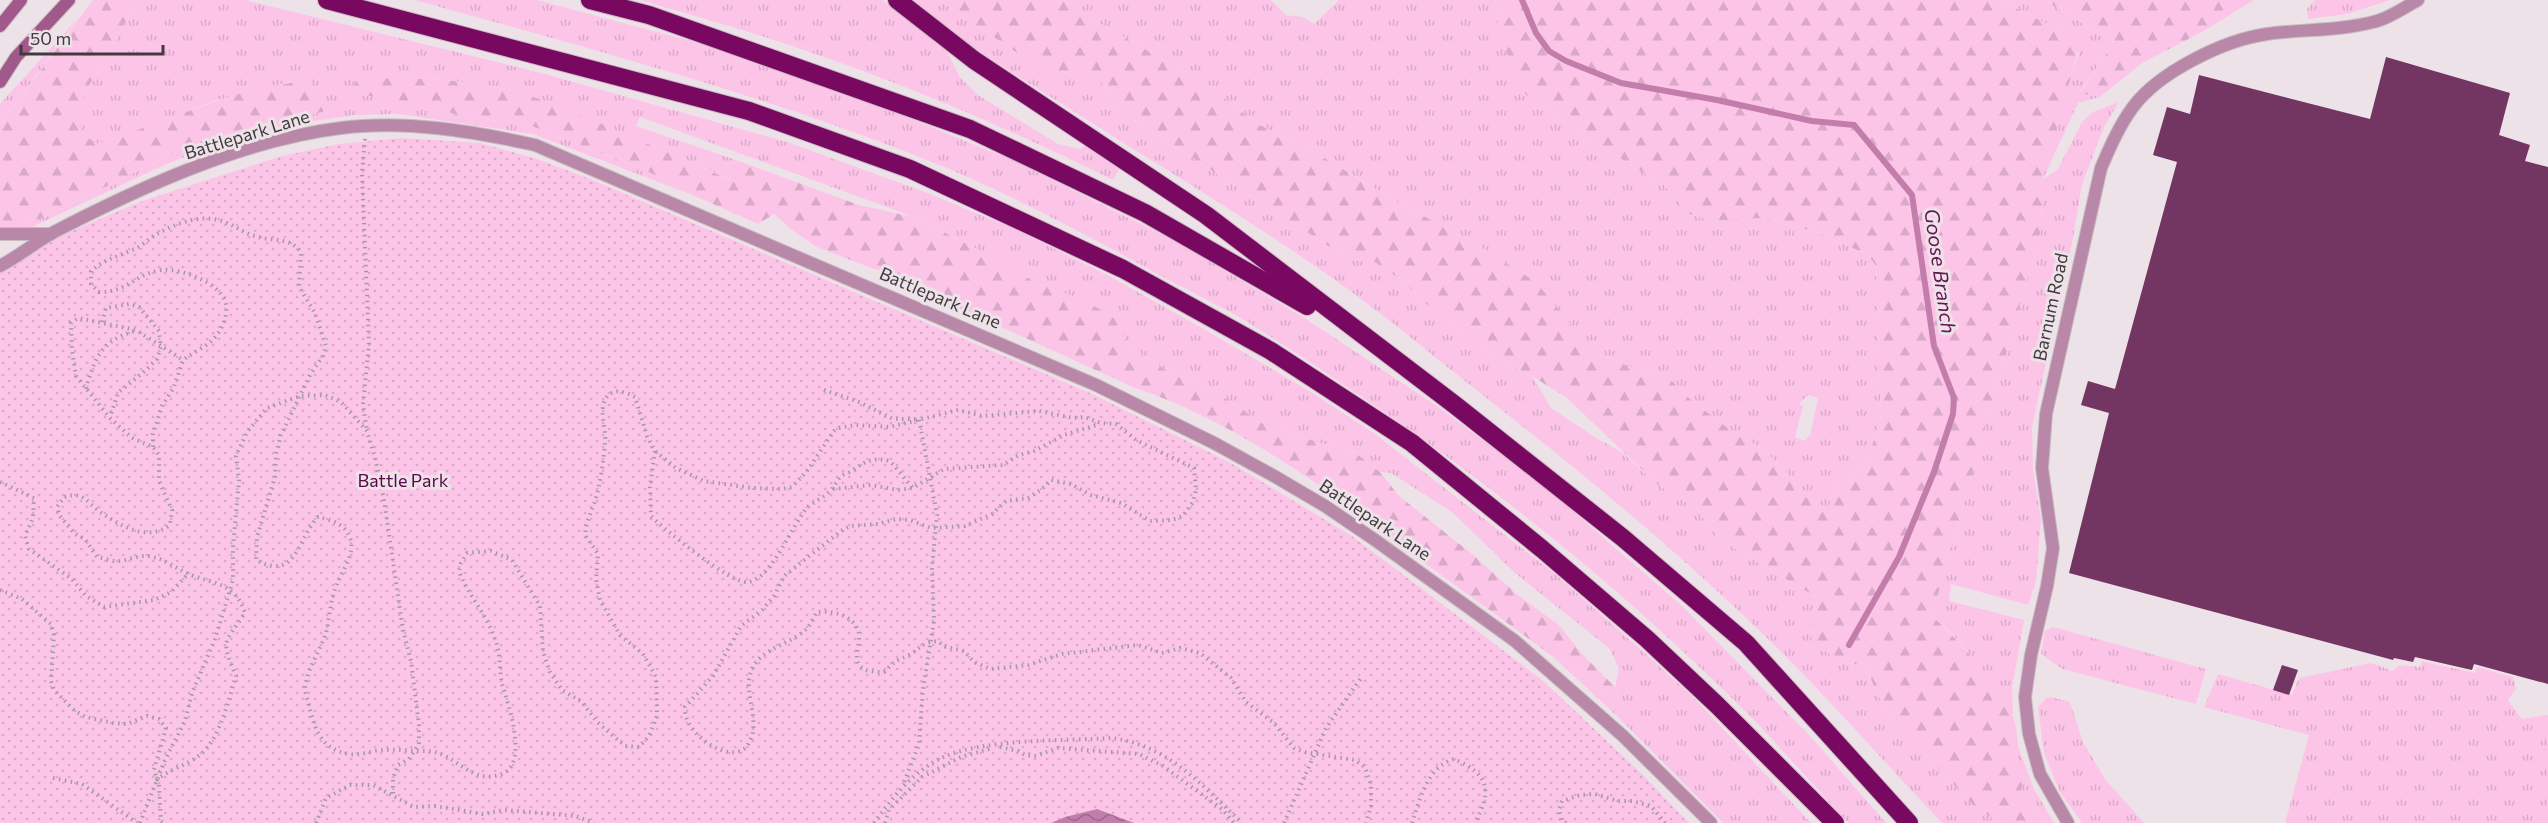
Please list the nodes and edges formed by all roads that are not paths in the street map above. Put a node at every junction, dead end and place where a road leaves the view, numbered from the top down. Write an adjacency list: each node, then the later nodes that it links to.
1 (21, 0): 7 (main road)
2 (69, 0): 8 (main road)
3 (327, 0): 14 (highway)
4 (591, 0): 12 (highway)
5 (897, 0): 12 (highway)
6 (2418, 0): 16 (street, Barnum Road)
7 (0, 26)
8 (0, 82)
9 (0, 234): 10 (street, Battlepark Lane)
10 (52, 234): 11 (street, Battlepark Lane); 13 (street, Battlepark Lane)
11 (0, 266)
12 (1455, 405): 15 (highway)
13 (1711, 823)
14 (1835, 823)
15 (1909, 823)
16 (2068, 823)

